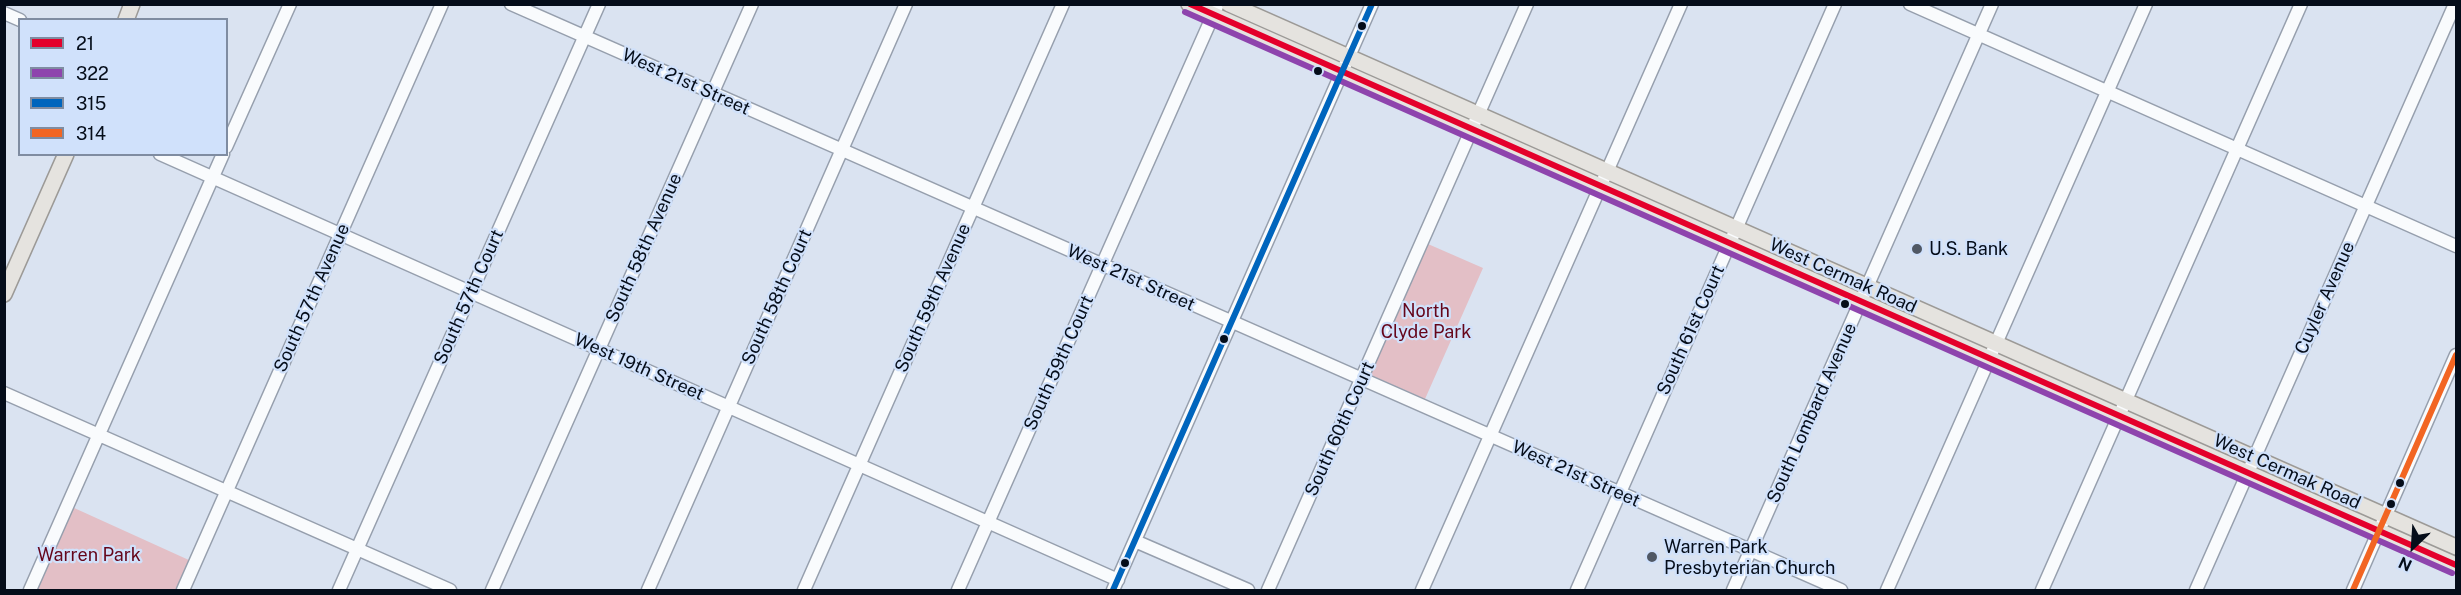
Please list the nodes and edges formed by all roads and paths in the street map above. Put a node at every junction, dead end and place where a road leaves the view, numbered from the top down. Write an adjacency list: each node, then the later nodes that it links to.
1 (290, 4): 29 (street)
2 (442, 4): 39 (street, South 57th Avenue)
3 (511, 4): 23 (street, West 21st Street)
4 (598, 4): 23 (street, South 57th Court)
5 (752, 4): 26 (street, South 58th Avenue)
6 (1063, 4): 38 (street, South 59th Avenue)
7 (1189, 4): 19 (main road, West Cermak Road)
8 (1229, 4): 24 (main road, West Cermak Road)
9 (1372, 4): 24 (street)
10 (1527, 4): 27 (street, South 60th Court)
11 (1681, 4): 36 (street)
12 (1835, 4): 40 (street, South 61st Court)
13 (1910, 4): 22 (street)
14 (1992, 4): 22 (street, South Lombard Avenue)
15 (2146, 4): 25 (street)
16 (2301, 4): 30 (street)
17 (2455, 4): 37 (street, Cuyler Avenue)
18 (906, 5): 31 (street, South 58th Court)
19 (1215, 10): 24 (main road, West Cermak Road); 42 (street, South 59th Court)
20 (4, 13): 21 (street)
21 (18, 19)
22 (1979, 35): 25 (street); 43 (street, South Lombard Avenue)
23 (584, 37): 26 (street, West 21st Street); 44 (street, South 57th Court)
24 (1345, 65): 27 (main road, West Cermak Road); 28 (main road, West Cermak Road); 47 (street)
25 (2108, 92): 30 (street); 48 (street)
26 (712, 93): 31 (street, West 21st Street); 49 (street, South 58th Avenue)
27 (1478, 115): 28 (street, South 60th Court); 36 (main road, West Cermak Road)
28 (1472, 129): 36 (main road, West Cermak Road); 52 (street, South 60th Court)
29 (228, 143)
30 (2237, 149): 37 (street); 54 (street)
31 (842, 150): 38 (street, West 21st Street); 55 (street, South 58th Court)
32 (65, 156): 45 (main road)
33 (164, 156): 35 (street, West 19th Street)
34 (222, 156): 35 (street)
35 (213, 178): 39 (street, West 19th Street); 57 (street)
36 (1604, 179): 40 (main road, West Cermak Road); 58 (street)
37 (2366, 206): 41 (street); 59 (street, Cuyler Avenue)
38 (973, 208): 42 (street, West 21st Street); 60 (street, South 59th Avenue)
39 (340, 235): 44 (street, West 19th Street); 62 (street, South 57th Avenue)
40 (1733, 236): 43 (main road, West Cermak Road); 46 (main road, West Cermak Road); 63 (street, South 61st Court)
41 (2457, 246)
42 (1102, 265): 47 (street, West 21st Street); 65 (street, South 59th Court)
43 (1868, 286): 46 (street, South Lombard Avenue); 48 (main road, West Cermak Road)
44 (471, 293): 49 (street, West 19th Street); 69 (street, South 57th Court)
45 (4, 294)
46 (1861, 302): 51 (main road, West Cermak Road); 70 (street, South Lombard Avenue)
47 (1232, 322): 52 (street, West 21st Street); 67 (street)
48 (1996, 343): 51 (street); 54 (main road, West Cermak Road)
49 (599, 350): 55 (street, West 19th Street); 77 (street, South 58th Avenue)
50 (2457, 355): 64 (street)
51 (1990, 359): 56 (main road, West Cermak Road); 87 (street)
52 (1362, 379): 58 (street, West 21st Street); 82 (street, South 60th Court)
53 (4, 393): 57 (street)
54 (2126, 401): 56 (street); 59 (main road, West Cermak Road)
55 (729, 407): 60 (street, West 19th Street); 78 (street, South 58th Court)
56 (2119, 416): 61 (main road, West Cermak Road); 88 (street)
57 (99, 435): 62 (street); 73 (street)
58 (1490, 436): 63 (street, West 21st Street); 83 (street)
59 (2254, 458): 61 (street, Cuyler Avenue); 64 (main road, West Cermak Road)
60 (859, 465): 65 (street, West 19th Street); 79 (street, South 59th Avenue)
61 (2248, 473): 66 (main road, West Cermak Road); 89 (street, Cuyler Avenue)
62 (227, 492): 69 (street); 74 (street, South 57th Avenue)
63 (1620, 493): 70 (street, West 21st Street); 84 (street, South 61st Court)
64 (2386, 516): 66 (street); 68 (main road, West Cermak Road)
65 (988, 522): 72 (street, West 19th Street); 80 (street, South 59th Court)
66 (2379, 531): 71 (main road, West Cermak Road); 90 (street)
67 (1135, 541): 72 (street); 81 (street)
68 (2457, 547)
69 (357, 550): 75 (street, South 57th Court); 76 (street)
70 (1751, 551): 85 (street, South Lombard Avenue); 86 (street, West 21st Street)
71 (2457, 565)
72 (1115, 586)
73 (30, 591)
74 (183, 591)
75 (339, 591)
76 (450, 591)
77 (492, 591)
78 (648, 591)
79 (804, 591)
80 (958, 591)
81 (1248, 591)
82 (1268, 591)
83 (1422, 591)
84 (1576, 591)
85 (1733, 591)
86 (1841, 591)
87 (1887, 591)
88 (2042, 591)
89 (2196, 591)
90 (2353, 591)

